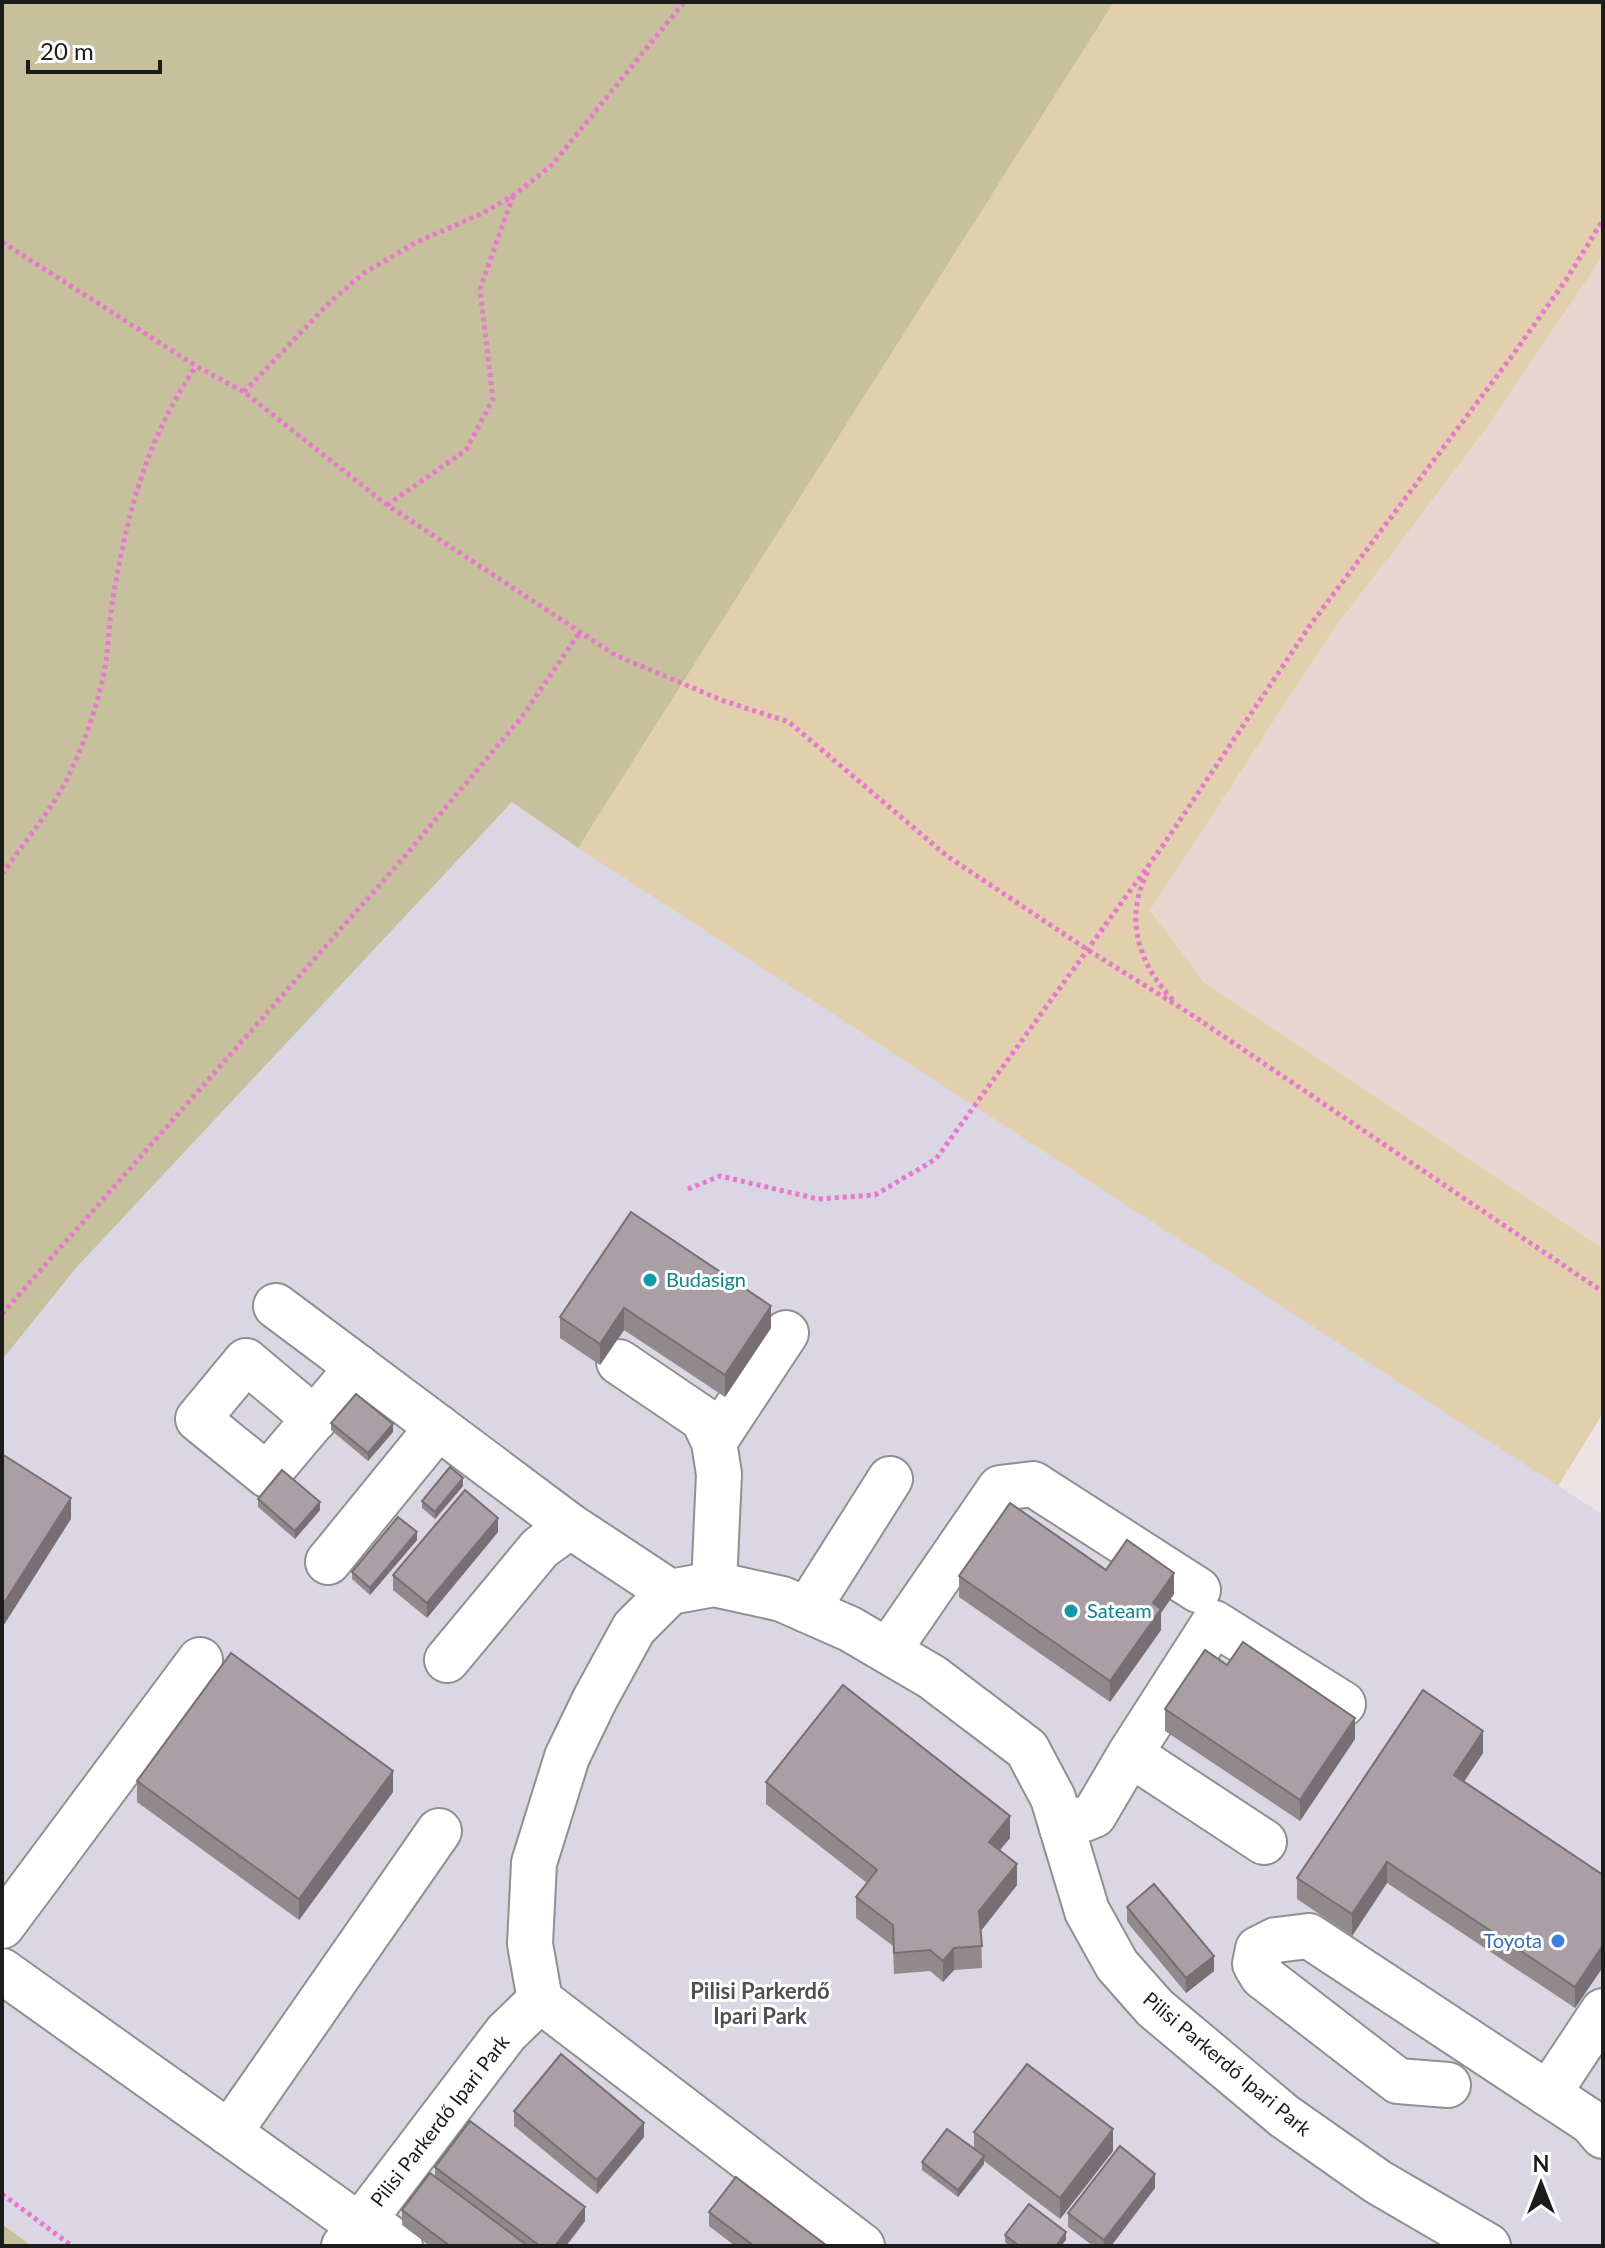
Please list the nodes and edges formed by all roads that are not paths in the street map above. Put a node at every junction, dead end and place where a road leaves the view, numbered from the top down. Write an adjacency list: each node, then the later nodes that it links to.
1 (276, 1306): 4 (lane)
2 (786, 1333): 7 (lane)
3 (619, 1362): 7 (lane)
4 (358, 1367): 5 (lane); 6 (lane)
5 (315, 1419)
6 (438, 1427): 9 (lane); 10 (lane)
7 (714, 1442): 11 (lane)
8 (890, 1479): 14 (lane)
9 (570, 1526): 13 (lane); 17 (lane)
10 (328, 1562)
11 (714, 1584): 13 (lane, Pilisi Parkerdő Ipari Park); 14 (lane, Pilisi Parkerdő Ipari Park)
12 (1198, 1590): 15 (lane)
13 (670, 1592): 25 (lane)
14 (807, 1610): 15 (lane, Pilisi Parkerdő Ipari Park)
15 (888, 1651): 20 (lane, Pilisi Parkerdő Ipari Park)
16 (200, 1660): 23 (lane)
17 (447, 1660)
18 (1343, 1704): 19 (lane)
19 (1130, 1754): 20 (lane); 22 (lane)
20 (1062, 1828): 34 (lane, Pilisi Parkerdő Ipari Park)
21 (439, 1831): 30 (lane)
22 (1264, 1842)
23 (2, 1926)
24 (2, 1971): 30 (lane)
25 (540, 2000): 31 (lane, Pilisi Parkerdő Ipari Park); 33 (lane)
26 (1603, 2011): 28 (lane)
27 (1448, 2085): 28 (lane)
28 (1548, 2094): 29 (lane)
29 (1599, 2121)
30 (229, 2133): 31 (lane)
31 (356, 2230): 32 (lane)
32 (400, 2246)
33 (862, 2246)
34 (1488, 2246)

